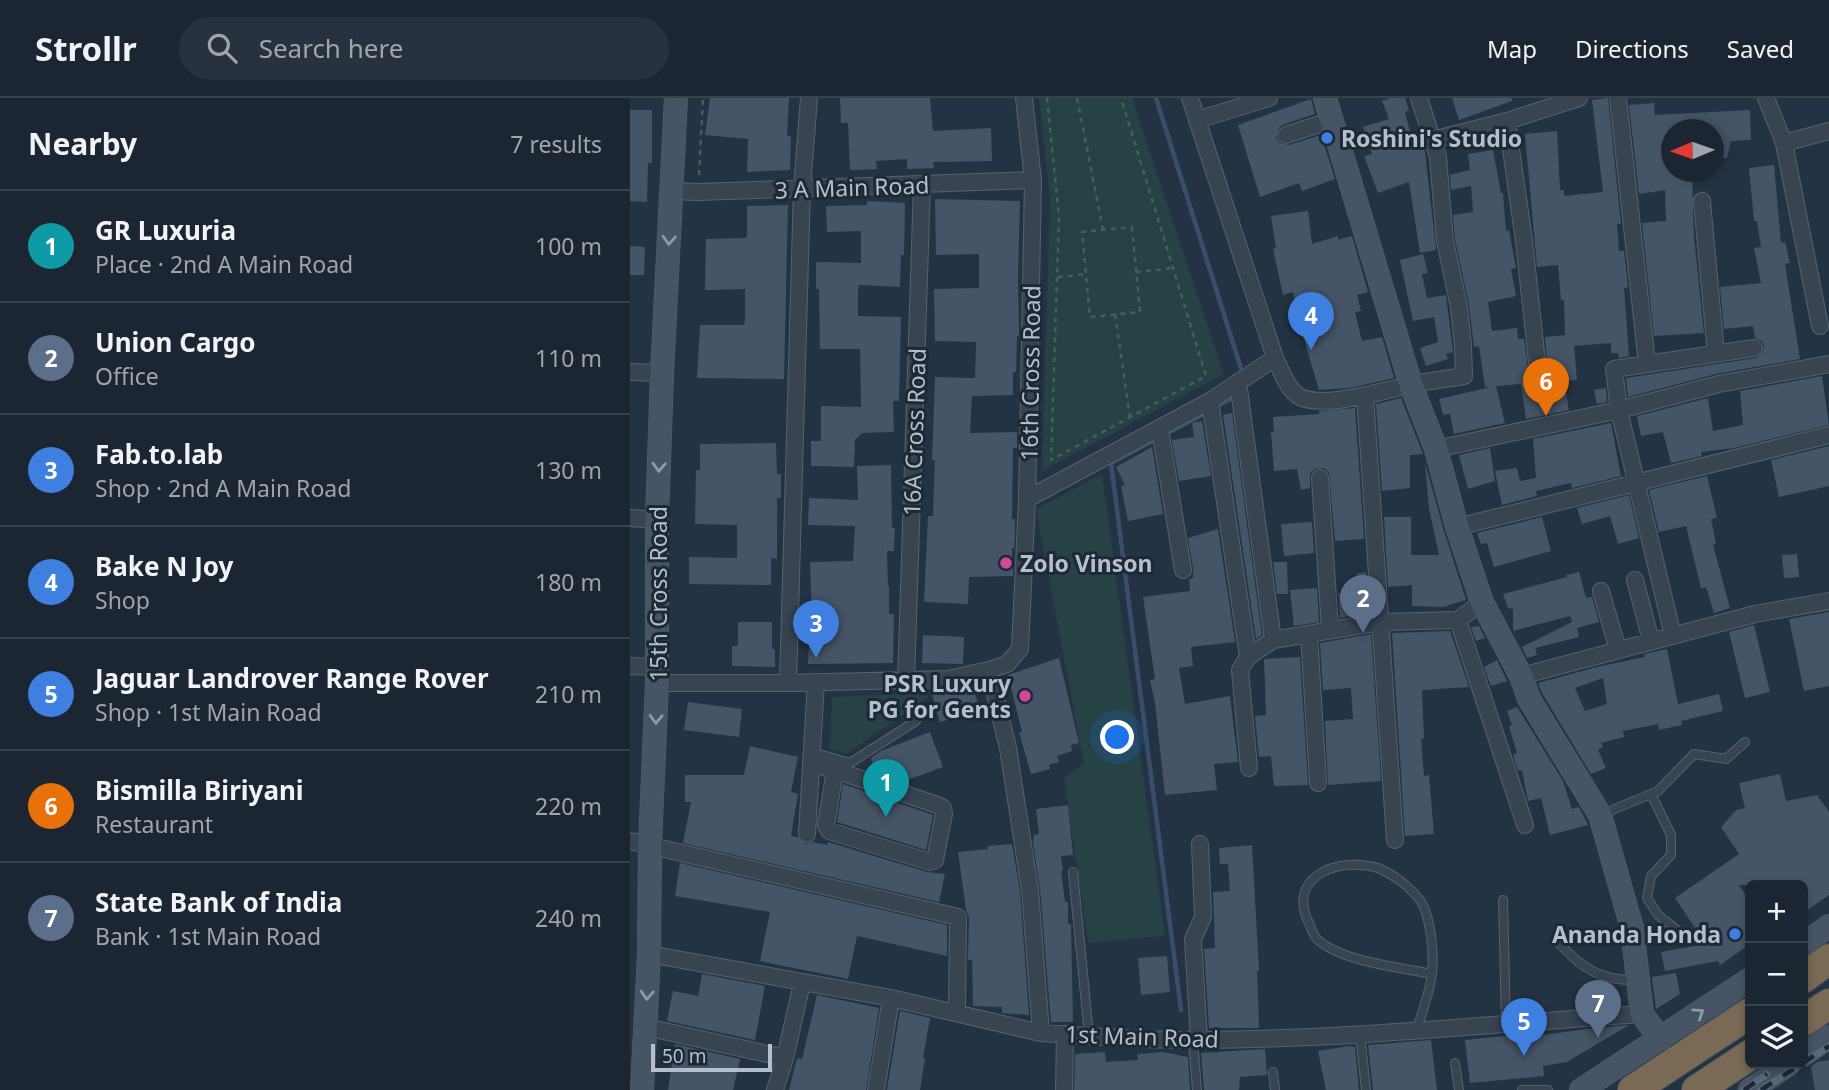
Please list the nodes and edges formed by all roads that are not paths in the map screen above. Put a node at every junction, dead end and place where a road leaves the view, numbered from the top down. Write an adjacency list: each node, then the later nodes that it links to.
1 (676, 98): 21 (street, 15th Cross Road)
2 (809, 98): 20 (street)
3 (1024, 98): 18 (street, 16th Cross Road)
4 (1190, 98): 11 (street)
5 (1269, 98): 11 (street)
6 (1325, 98): 12 (street)
7 (1419, 98): 16 (street)
8 (1579, 98): 13 (street)
9 (1618, 98): 28 (street)
10 (1766, 98): 17 (street)
11 (1197, 120): 26 (street)
12 (1332, 120): 15 (street); 33 (street)
13 (1507, 121): 16 (street); 27 (street)
14 (1829, 131): 17 (street)
15 (1286, 135)
16 (1432, 139): 33 (street)
17 (1784, 143): 23 (street)
18 (1033, 180): 19 (street, 3 A Main Road); 42 (street, 16th Cross Road)
19 (922, 184): 20 (street, 3 A Main Road); 64 (street, 16A Cross Road)
20 (803, 188): 21 (street, 3 A Main Road); 66 (street)
21 (671, 191): 31 (street, 15th Cross Road, one-way to 31)
22 (1702, 201): 25 (street)
23 (1819, 326)
24 (1754, 348): 25 (street)
25 (1716, 354): 28 (street)
26 (1275, 358): 32 (street); 34 (street)
27 (1537, 362)
28 (1647, 364): 36 (street)
29 (1829, 365): 36 (street)
30 (630, 372): 31 (street)
31 (662, 373): 44 (street, 15th Cross Road, one-way to 44)
32 (1238, 382): 35 (street); 56 (street)
33 (1411, 385): 34 (street); 39 (street)
34 (1365, 396): 52 (street)
35 (1210, 401): 37 (street); 59 (street)
36 (1619, 410): 39 (street); 41 (street)
37 (1160, 429): 42 (street); 46 (street)
38 (1829, 435): 41 (street)
39 (1436, 449): 45 (street)
40 (1320, 478): 53 (street)
41 (1636, 481): 45 (street); 55 (street)
42 (1027, 499): 61 (street, 16th Cross Road)
43 (630, 518): 44 (street)
44 (657, 520): 62 (street, 15th Cross Road)
45 (1457, 527): 49 (street)
46 (1183, 570)
47 (1635, 580): 57 (street)
48 (1601, 591): 58 (street)
49 (1482, 601): 51 (street); 63 (street)
50 (1829, 601): 55 (street)
51 (1458, 620): 52 (street); 75 (street)
52 (1380, 622): 53 (street); 77 (street)
53 (1330, 629): 54 (street)
54 (1309, 634): 56 (street); 72 (street)
55 (1673, 636): 57 (street)
56 (1273, 640): 59 (street)
57 (1651, 642): 58 (street)
58 (1618, 650): 63 (street)
59 (1248, 657): 70 (street)
60 (630, 666): 62 (street)
61 (989, 670): 64 (street); 100 (street)
62 (657, 675): 66 (street); 78 (street, 15th Cross Road, one-way to 78)
63 (1521, 676): 74 (street)
64 (906, 681): 65 (street)
65 (816, 682): 66 (street); 69 (street)
66 (788, 683)
67 (916, 721): 69 (lane)
68 (1745, 742): 73 (lane)
69 (812, 757): 71 (street); 76 (street)
70 (1249, 768)
71 (835, 770): 71 (street)
72 (1318, 783)
73 (1651, 794): 74 (lane); 83 (lane)
74 (1601, 815): 88 (street)
75 (1525, 825)
76 (807, 834)
77 (1395, 839)
78 (640, 843): 86 (street, 15th Cross Road); 93 (street)
79 (1200, 844): 106 (street)
80 (1073, 872): 103 (lane)
81 (1503, 900): 97 (lane)
82 (1829, 926): 85 (street)
83 (1678, 931)
84 (1558, 942): 88 (lane)
85 (1804, 943)
86 (649, 954): 90 (street, 1st Main Road); 98 (street, 15th Cross Road, one-way to 98)
87 (1432, 974): 87 (lane); 99 (lane)
88 (1637, 980): 94 (street)
89 (1745, 982): 105 (street, one-way to 89)
90 (802, 983): 91 (street, 1st Main Road); 108 (street)
91 (891, 998): 93 (street, 1st Main Road); 114 (street)
92 (1829, 1004): 96 (highway)
93 (957, 1013): 100 (street, 1st Main Road)
94 (1642, 1014): 97 (street, 1st Main Road); 105 (street)
95 (1745, 1016): 123 (highway)
96 (1808, 1018)
97 (1506, 1024): 99 (street, 1st Main Road)
98 (646, 1027): 108 (street); 112 (street, 15th Cross Road)
99 (1417, 1030): 102 (street, 1st Main Road)
100 (1041, 1033): 101 (street, 1st Main Road)
101 (1065, 1034): 103 (street, 1st Main Road); 115 (street)
102 (1360, 1034): 106 (street, 1st Main Road); 118 (lane)
103 (1089, 1035): 106 (street, 1st Main Road)
104 (1829, 1037): 107 (street)
105 (1660, 1039): 122 (street)
106 (1196, 1040): 116 (lane)
107 (1808, 1052)
108 (785, 1058): 113 (street)
109 (1455, 1063): 119 (lane)
110 (1273, 1072): 117 (lane)
111 (1753, 1072): 124 (highway)
112 (642, 1090)
113 (775, 1090)
114 (877, 1090)
115 (1064, 1090)
116 (1197, 1090)
117 (1275, 1090)
118 (1366, 1090)
119 (1459, 1090)
120 (1522, 1090): 121 (lane)
121 (1548, 1090)
122 (1581, 1090)
123 (1633, 1090)
124 (1697, 1090)

